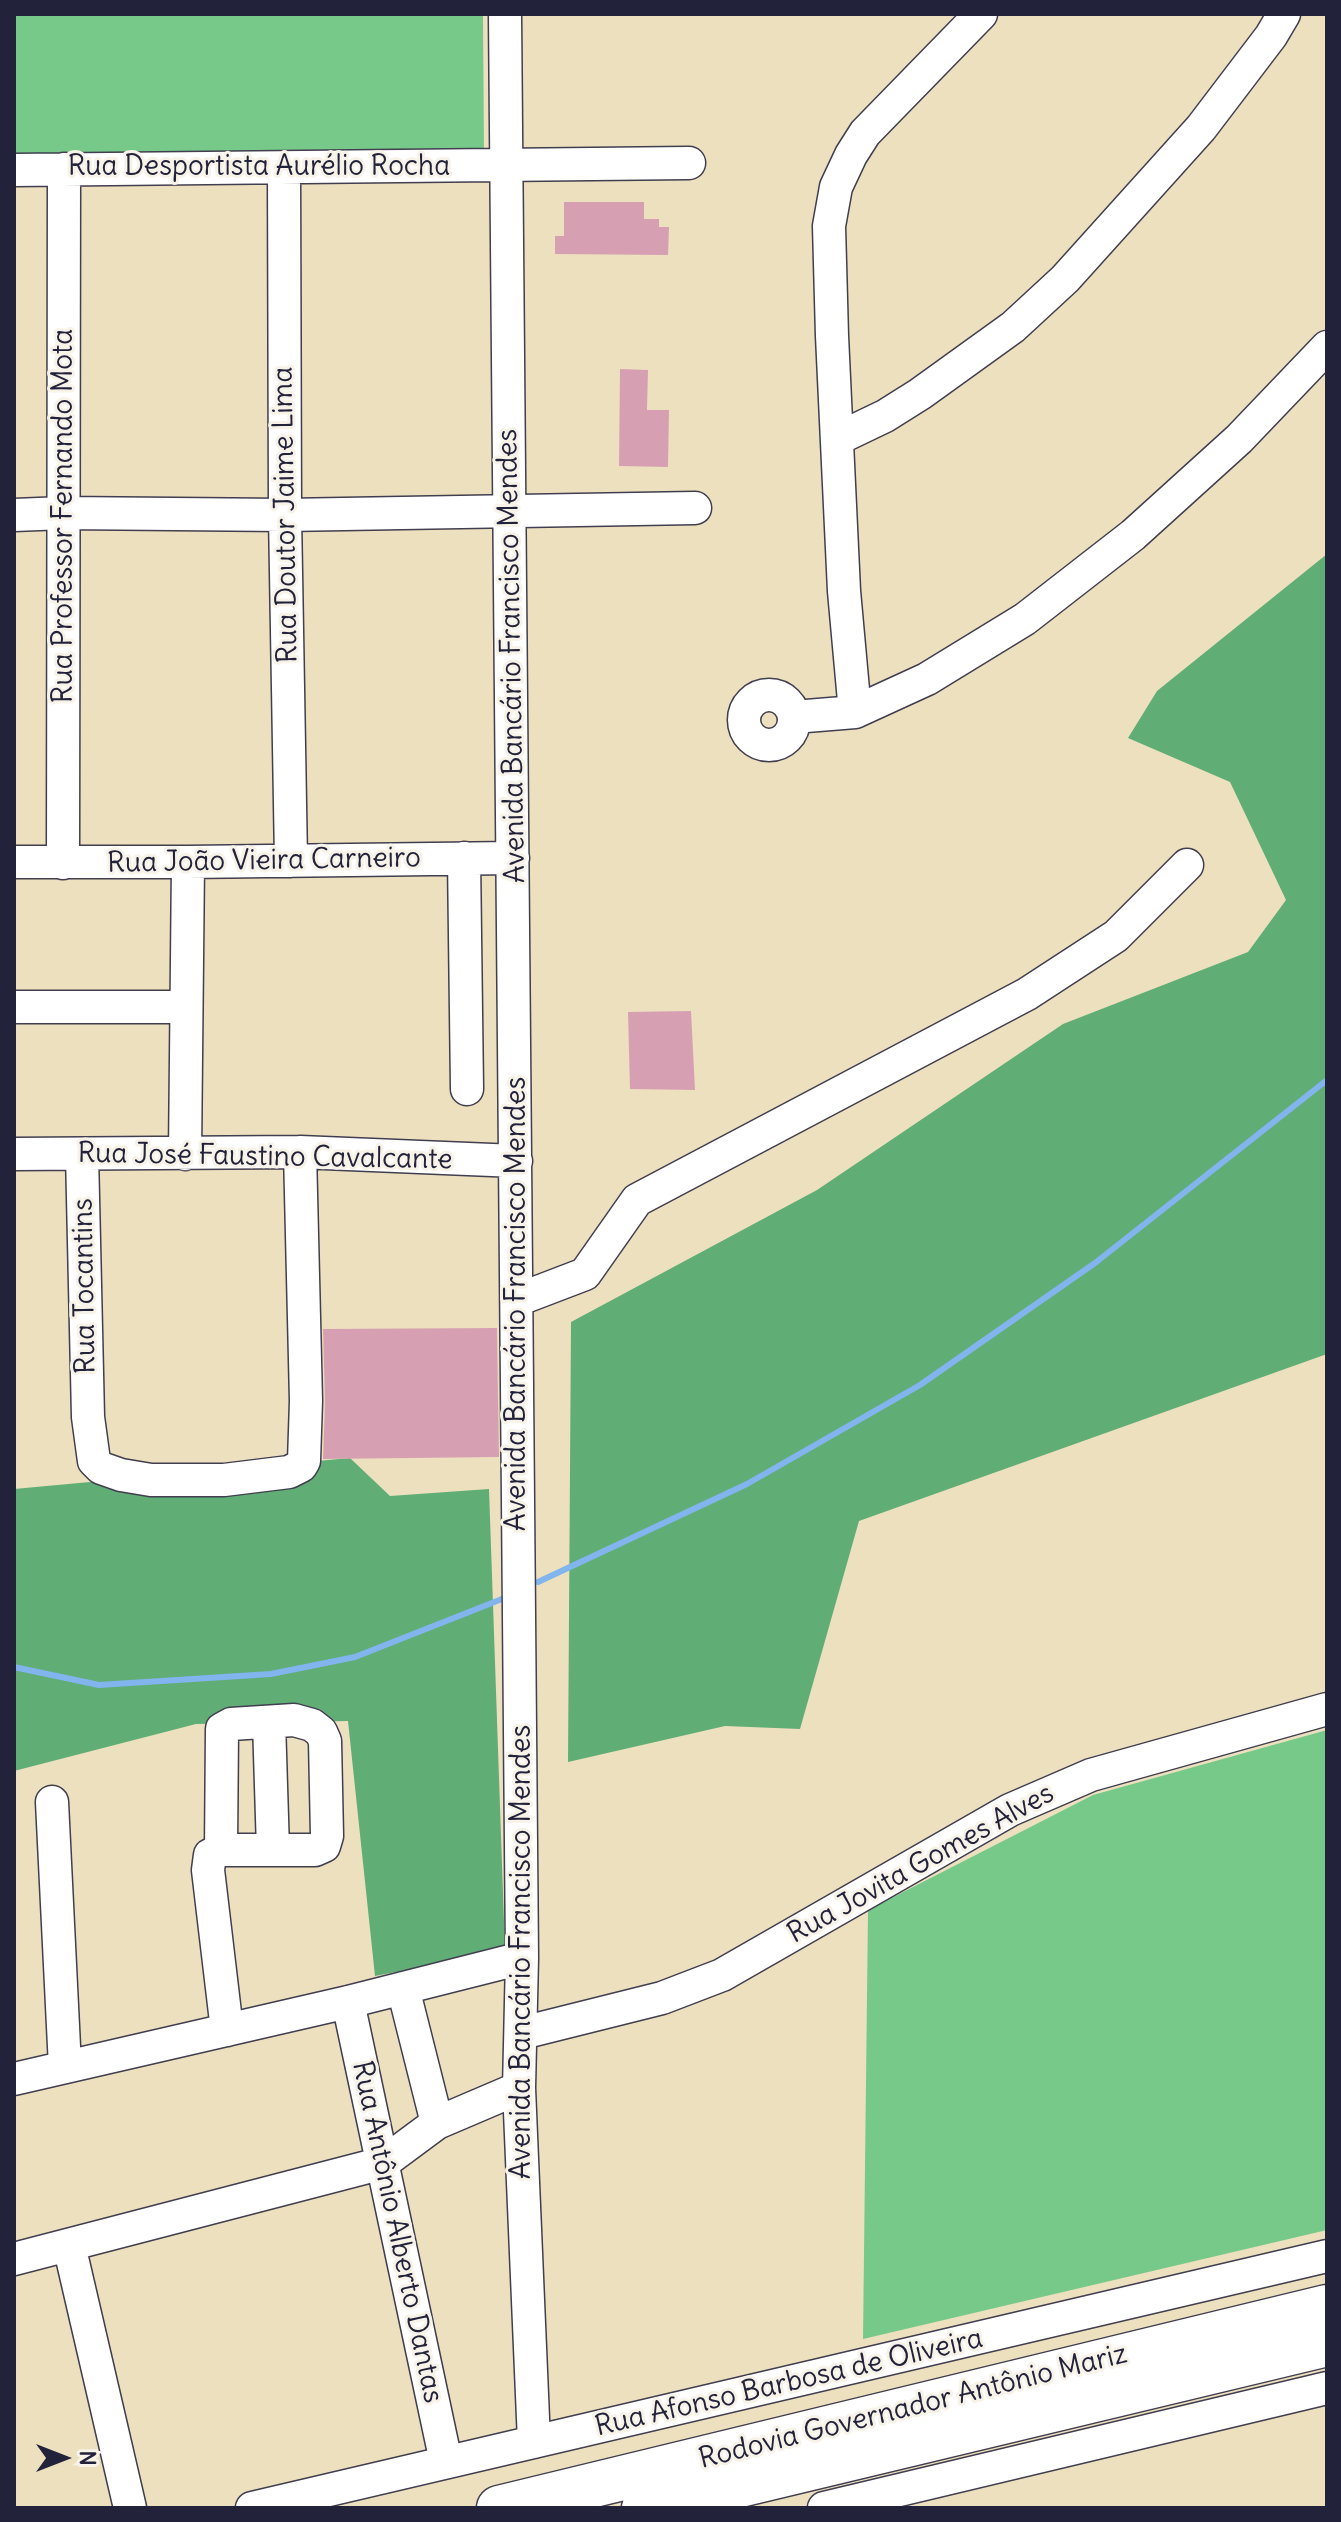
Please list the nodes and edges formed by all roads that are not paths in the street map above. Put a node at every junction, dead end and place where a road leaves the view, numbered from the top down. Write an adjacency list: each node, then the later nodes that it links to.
1 (505, 14): 5 (street, Avenida Bancário Francisco Mendes)
2 (1284, 14): 10 (street)
3 (979, 15): 10 (street)
4 (689, 163): 5 (street, Rua Desportista Aurélio Rocha)
5 (505, 165): 7 (street, Rua Desportista Aurélio Rocha); 12 (street, Avenida Bancário Francisco Mendes)
6 (64, 169): 7 (street, Rua Desportista Aurélio Rocha); 8 (street, Rua Desportista Aurélio Rocha); 13 (street, Rua Professor Fernando Mota)
7 (284, 169): 15 (street, Rua Doutor Jaime Lima)
8 (14, 170)
9 (1327, 347): 16 (street)
10 (837, 439): 16 (street)
11 (695, 508): 12 (street)
12 (511, 512): 15 (street); 19 (street, Avenida Bancário Francisco Mendes)
13 (64, 513): 14 (street); 15 (street); 23 (street, Rua Professor Fernando Mota)
14 (14, 515)
15 (285, 515): 20 (street, Rua Doutor Jaime Lima)
16 (855, 712): 17 (street)
17 (794, 717)
18 (464, 858): 19 (street, Rua João Vieira Carneiro); 20 (street, Rua João Vieira Carneiro); 27 (street)
19 (513, 858): 32 (street, Avenida Bancário Francisco Mendes)
20 (291, 861): 22 (street, Rua João Vieira Carneiro)
21 (14, 862): 23 (street, Rua João Vieira Carneiro)
22 (188, 862): 23 (street, Rua João Vieira Carneiro); 26 (street)
23 (63, 863)
24 (1187, 865): 33 (street)
25 (14, 1007): 26 (street)
26 (185, 1007): 31 (street)
27 (467, 1089)
28 (300, 1152): 30 (street, Rua Tocantins); 31 (street, Rua José Faustino Cavalcante); 32 (street, Rua José Faustino Cavalcante)
29 (14, 1154): 30 (street, Rua José Faustino Cavalcante)
30 (82, 1154): 31 (street, Rua José Faustino Cavalcante)
31 (185, 1154)
32 (516, 1161): 33 (street, Avenida Bancário Francisco Mendes)
33 (517, 1300): 39 (street, Avenida Bancário Francisco Mendes)
34 (1327, 1709): 43 (street, Rua Jovita Gomes Alves)
35 (269, 1722): 37 (street); 38 (street); 38 (street)
36 (52, 1802): 44 (street)
37 (221, 1850): 38 (street); 42 (street)
38 (273, 1850)
39 (522, 1958): 40 (street); 43 (street, Avenida Bancário Francisco Mendes)
40 (403, 1988): 41 (street); 47 (street)
41 (348, 2002): 42 (street); 48 (street, Rua Antônio Alberto Dantas)
42 (227, 2030): 44 (street)
43 (522, 2033): 46 (street, Avenida Bancário Francisco Mendes)
44 (65, 2067): 45 (street)
45 (14, 2079)
46 (519, 2088): 47 (street); 55 (street, Avenida Bancário Francisco Mendes)
47 (437, 2123): 48 (street)
48 (383, 2163): 49 (street); 56 (street, Rua Antônio Alberto Dantas)
49 (69, 2245): 50 (street); 58 (street)
50 (16, 2248)
51 (1327, 2256): 55 (street, Rua Afonso Barbosa de Oliveira)
52 (1327, 2307): 60 (highway, Rodovia Governador Antônio Mariz)
53 (1327, 2344): 61 (highway, Rodovia Governador Antônio Mariz)
54 (1327, 2388): 57 (street)
55 (534, 2442): 56 (street, Rua Afonso Barbosa de Oliveira)
56 (446, 2462): 59 (street, Rua Afonso Barbosa de Oliveira)
57 (843, 2506)
58 (130, 2508)
59 (252, 2508)
60 (499, 2508)
61 (644, 2508)

